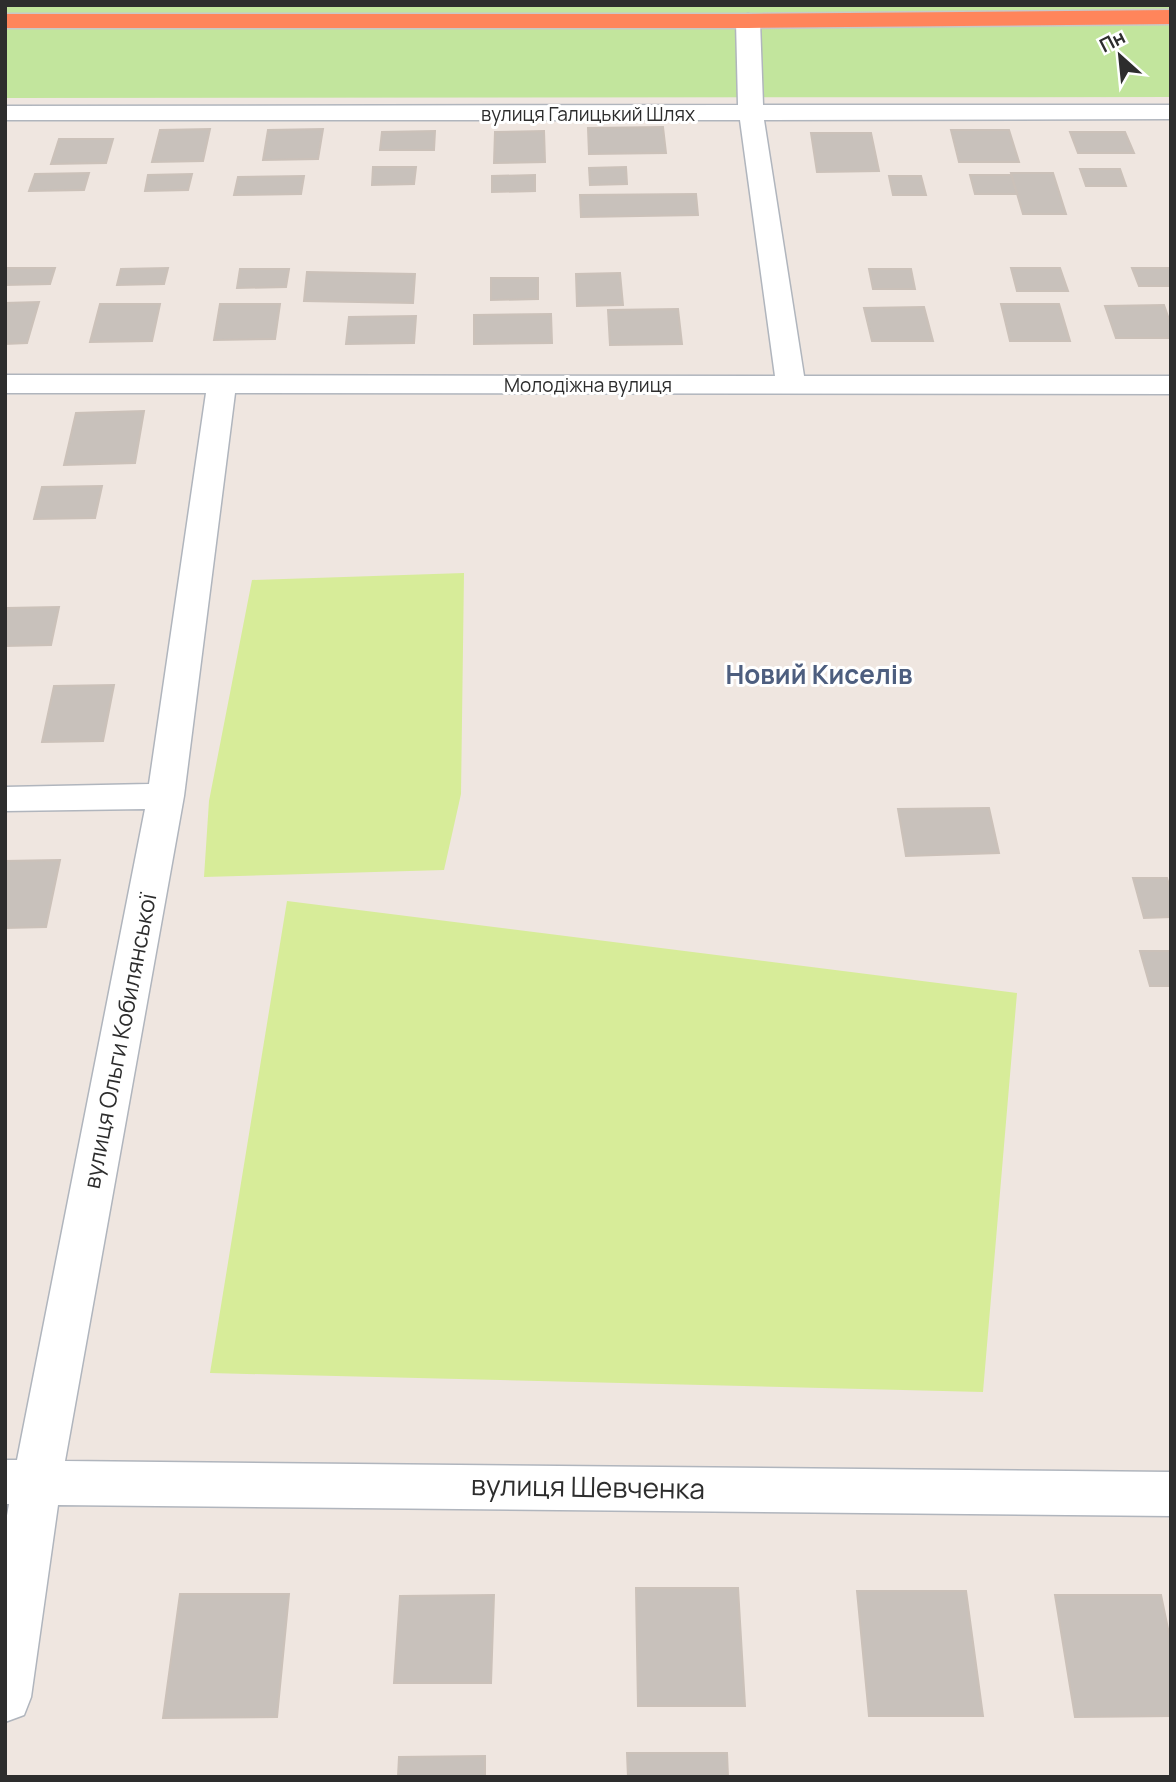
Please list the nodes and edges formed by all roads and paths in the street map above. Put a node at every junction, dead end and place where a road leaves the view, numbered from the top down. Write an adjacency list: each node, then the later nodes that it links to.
1 (1171, 17): 3 (highway)
2 (5, 21): 3 (highway)
3 (748, 21): 6 (street)
4 (1171, 112): 6 (street, вулиця Галицький Шлях)
5 (5, 113): 6 (street, вулиця Галицький Шлях)
6 (751, 113): 9 (street)
7 (222, 383): 8 (street, Молодіжна вулиця); 9 (street, Молодіжна вулиця); 11 (street, вулиця Ольги Кобилянської)
8 (5, 384)
9 (791, 386): 10 (street, Молодіжна вулиця)
10 (1171, 386)
11 (166, 796): 12 (street); 13 (street, вулиця Ольги Кобилянської)
12 (5, 799)
13 (21, 1481): 14 (street, вулиця Шевченка); 15 (street, вулиця Ольги Кобилянської)
14 (1171, 1494)
15 (5, 1696)

